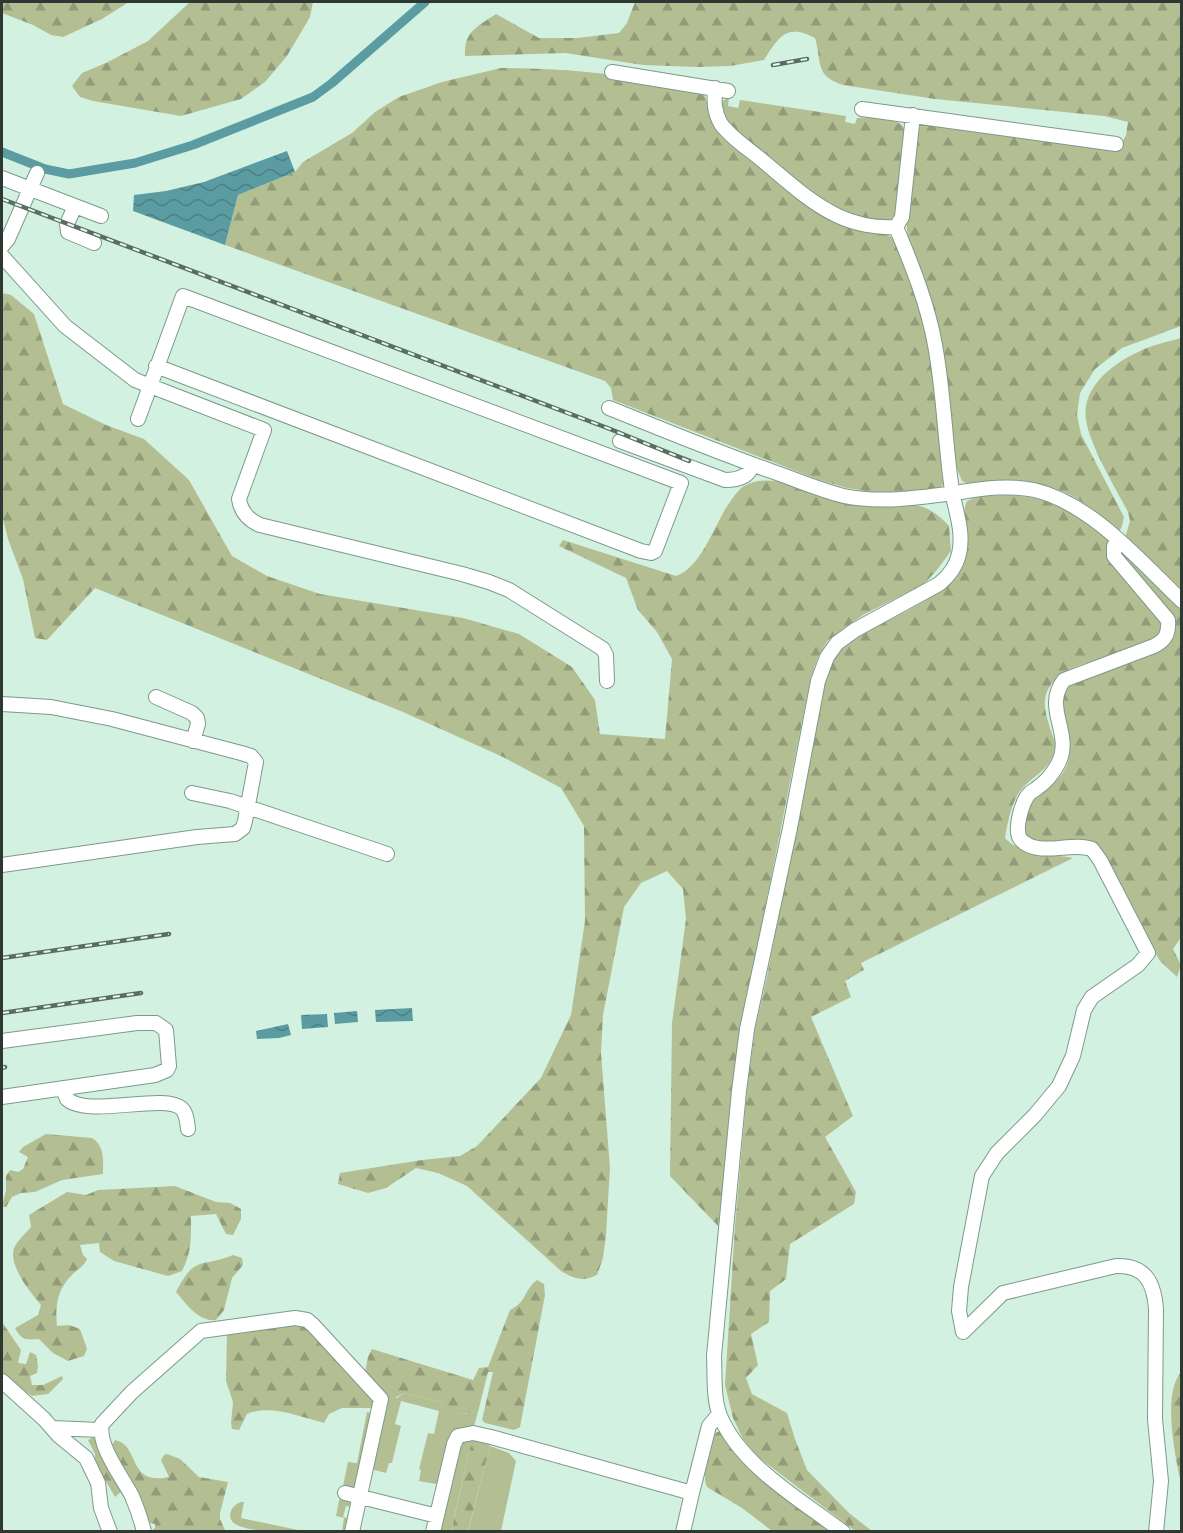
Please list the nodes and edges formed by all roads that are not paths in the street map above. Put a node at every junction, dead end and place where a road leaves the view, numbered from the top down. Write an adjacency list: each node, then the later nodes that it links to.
1 (612, 72): 10 (street)
2 (862, 109): 3 (street)
3 (913, 115): 4 (street); 10 (street)
4 (1116, 144)
5 (37, 173): 7 (street)
6 (2, 178): 7 (street)
7 (30, 189): 8 (street); 12 (street)
8 (75, 206): 9 (street); 11 (street)
9 (100, 216)
10 (896, 227): 24 (street)
11 (94, 243)
12 (2, 246)
13 (2, 256): 15 (street)
14 (156, 366): 15 (street); 16 (street); 19 (street)
15 (149, 387): 18 (street); 20 (street)
16 (215, 389): 18 (street); 19 (street)
17 (609, 408): 23 (street)
18 (207, 409): 21 (street)
19 (272, 410): 21 (street)
20 (138, 419)
21 (264, 430): 27 (street)
22 (620, 441): 23 (street)
23 (752, 465): 24 (street)
24 (952, 493): 26 (street); 40 (street)
25 (1114, 546): 53 (street)
26 (1182, 600)
27 (607, 681)
28 (156, 697): 30 (street)
29 (2, 704): 30 (street)
30 (193, 741): 32 (street)
31 (192, 793): 32 (street)
32 (248, 807): 33 (street); 34 (street)
33 (387, 854)
34 (2, 865)
35 (2, 1041): 36 (street)
36 (63, 1088): 37 (street); 38 (street)
37 (2, 1097)
38 (188, 1129)
39 (2, 1381): 41 (street)
40 (719, 1414): 43 (street); 52 (street)
41 (52, 1428): 42 (street); 47 (street)
42 (100, 1430): 45 (street); 48 (street)
43 (693, 1492): 46 (street); 51 (street)
44 (345, 1493): 45 (street)
45 (360, 1497): 46 (street); 49 (street)
46 (437, 1516): 50 (street)
47 (110, 1532)
48 (144, 1532)
49 (352, 1532)
50 (433, 1532)
51 (683, 1532)
52 (843, 1532)
53 (1156, 1532)

